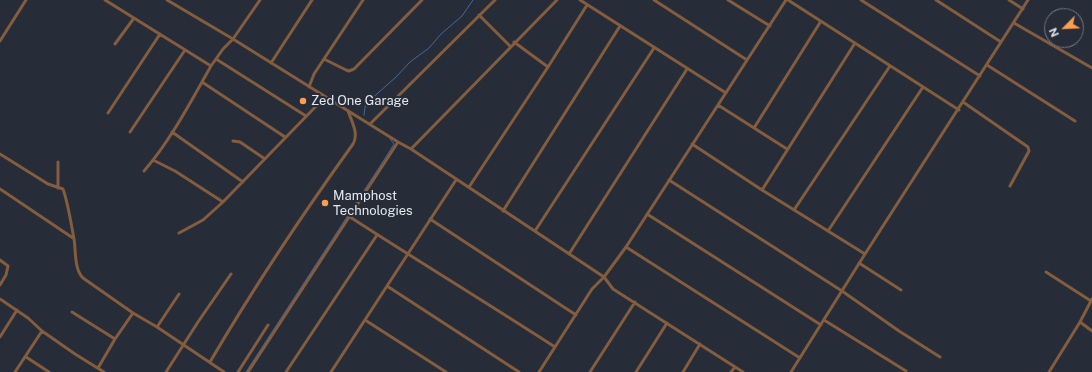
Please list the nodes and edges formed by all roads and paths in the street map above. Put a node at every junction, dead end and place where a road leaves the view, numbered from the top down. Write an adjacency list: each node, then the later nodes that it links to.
1 (26, 0): 28 (street)
2 (105, 0): 21 (street)
3 (167, 0): 27 (street)
4 (260, 0): 27 (street)
5 (312, 0): 39 (street)
6 (363, 0): 37 (street)
7 (422, 0): 37 (street)
8 (495, 0): 20 (street)
9 (557, 0): 29 (street)
10 (580, 0): 18 (street)
11 (654, 0): 38 (street)
12 (728, 0): 25 (street)
13 (787, 0): 22 (street); 25 (street)
14 (861, 0): 46 (street)
15 (936, 0): 30 (street)
16 (1009, 0): 19 (street)
17 (1028, 0): 19 (street)
18 (587, 5): 24 (street); 43 (street)
19 (1023, 9): 23 (street)
20 (479, 15): 33 (street); 59 (street)
21 (134, 18): 26 (street); 32 (street)
22 (821, 21): 31 (street); 60 (street)
23 (1014, 23): 30 (street); 44 (street)
24 (620, 26): 34 (street); 84 (street)
25 (770, 26): 38 (street)
26 (160, 34): 35 (street); 56 (street)
27 (233, 39): 36 (street); 39 (street)
28 (0, 41)
29 (514, 42): 33 (street); 43 (street)
30 (1001, 42): 40 (street)
31 (855, 43): 42 (street); 68 (street)
32 (115, 44)
33 (510, 46): 67 (street)
34 (654, 48): 45 (street); 88 (street)
35 (185, 50): 41 (street); 61 (street)
36 (216, 59): 41 (street); 57 (street)
37 (324, 59): 48 (street)
38 (747, 60): 50 (street)
39 (271, 63): 48 (street)
40 (987, 65): 46 (street); 58 (street)
41 (211, 66): 47 (street)
42 (890, 66): 49 (street); 83 (street)
43 (548, 67): 78 (street)
44 (1092, 68)
45 (687, 69): 50 (street); 95 (street)
46 (980, 76): 52 (street)
47 (202, 82): 62 (street); 63 (street)
48 (309, 87): 51 (street)
49 (923, 87): 54 (street); 89 (street)
50 (726, 93): 53 (street)
51 (325, 97): 55 (street); 57 (street)
52 (963, 102): 54 (street); 77 (street)
53 (718, 105): 60 (street); 66 (street)
54 (958, 110): 96 (street)
55 (348, 111): 59 (street); 131 (street)
56 (108, 113)
57 (306, 116): 63 (street)
58 (1075, 121)
59 (370, 124): 65 (street)
60 (754, 128): 68 (street)
61 (130, 132)
62 (172, 132): 71 (street); 76 (street)
63 (285, 137): 70 (street)
64 (233, 141): 70 (street)
65 (398, 142): 67 (street); 86 (street)
66 (692, 144): 75 (street); 81 (street)
67 (411, 149): 74 (street)
68 (787, 149): 81 (street)
69 (0, 154): 79 (street)
70 (265, 159): 76 (street)
71 (153, 160): 73 (street); 82 (street)
72 (58, 162): 79 (street)
73 (144, 171)
74 (456, 180): 78 (street); 87 (street)
75 (669, 180): 85 (street); 105 (street)
76 (242, 182): 82 (street)
77 (1010, 186)
78 (469, 187): 84 (street)
79 (58, 188): 92 (street)
80 (0, 189): 92 (street)
81 (762, 190): 83 (street)
82 (223, 202): 90 (street)
83 (794, 210): 89 (street)
84 (503, 211): 88 (street)
85 (648, 214): 93 (street); 119 (street)
86 (350, 217): 91 (street); 141 (street)
87 (430, 220): 94 (street); 113 (street)
88 (535, 231): 95 (street)
89 (828, 231): 96 (street)
90 (179, 233)
91 (377, 234): 94 (street); 142 (street)
92 (74, 238): 112 (street)
93 (626, 247): 101 (street); 130 (street)
94 (407, 254): 103 (street); 127 (street)
95 (569, 254): 101 (street)
96 (865, 254): 98 (street)
97 (0, 260): 102 (street)
98 (859, 263): 104 (street); 105 (street)
99 (1046, 272): 108 (street)
100 (231, 274): 126 (street)
101 (604, 277): 109 (street); 113 (street)
102 (0, 285)
103 (387, 286): 114 (street); 145 (street)
104 (901, 290)
105 (842, 291): 115 (street); 129 (street)
106 (179, 294): 120 (street)
107 (0, 299): 110 (street)
108 (1091, 300): 116 (street)
109 (635, 302): 117 (street); 147 (street)
110 (17, 310): 121 (street); 123 (street)
111 (72, 312): 124 (street)
112 (133, 313): 120 (street); 124 (street)
113 (576, 315): 127 (street)
114 (365, 320): 143 (street); 144 (street)
115 (824, 320): 119 (street); 134 (street)
116 (1080, 322): 122 (street); 153 (street)
117 (667, 323): 125 (street); 148 (street)
118 (268, 325): 140 (street)
119 (821, 325): 130 (street)
120 (157, 328): 126 (street)
121 (42, 330): 128 (street); 133 (street)
122 (1092, 332)
123 (0, 337)
124 (115, 340): 133 (street)
125 (700, 344): 132 (street); 149 (street)
126 (184, 345): 131 (street); 138 (street)
127 (555, 347): 146 (street)
128 (26, 356): 135 (street); 136 (street)
129 (940, 357)
130 (800, 358): 152 (street)
131 (210, 362): 139 (street)
132 (735, 367): 150 (street); 151 (street)
133 (98, 368): 137 (street)
134 (906, 371)
135 (16, 372)
136 (49, 372)
137 (104, 372)
138 (166, 372)
139 (224, 372)
140 (238, 372)
141 (248, 372)
142 (286, 372)
143 (330, 372)
144 (446, 372)
145 (519, 372)
146 (539, 372)
147 (590, 372)
148 (636, 372)
149 (683, 372)
150 (731, 372)
151 (743, 372)
152 (791, 372)
153 (1049, 372)

